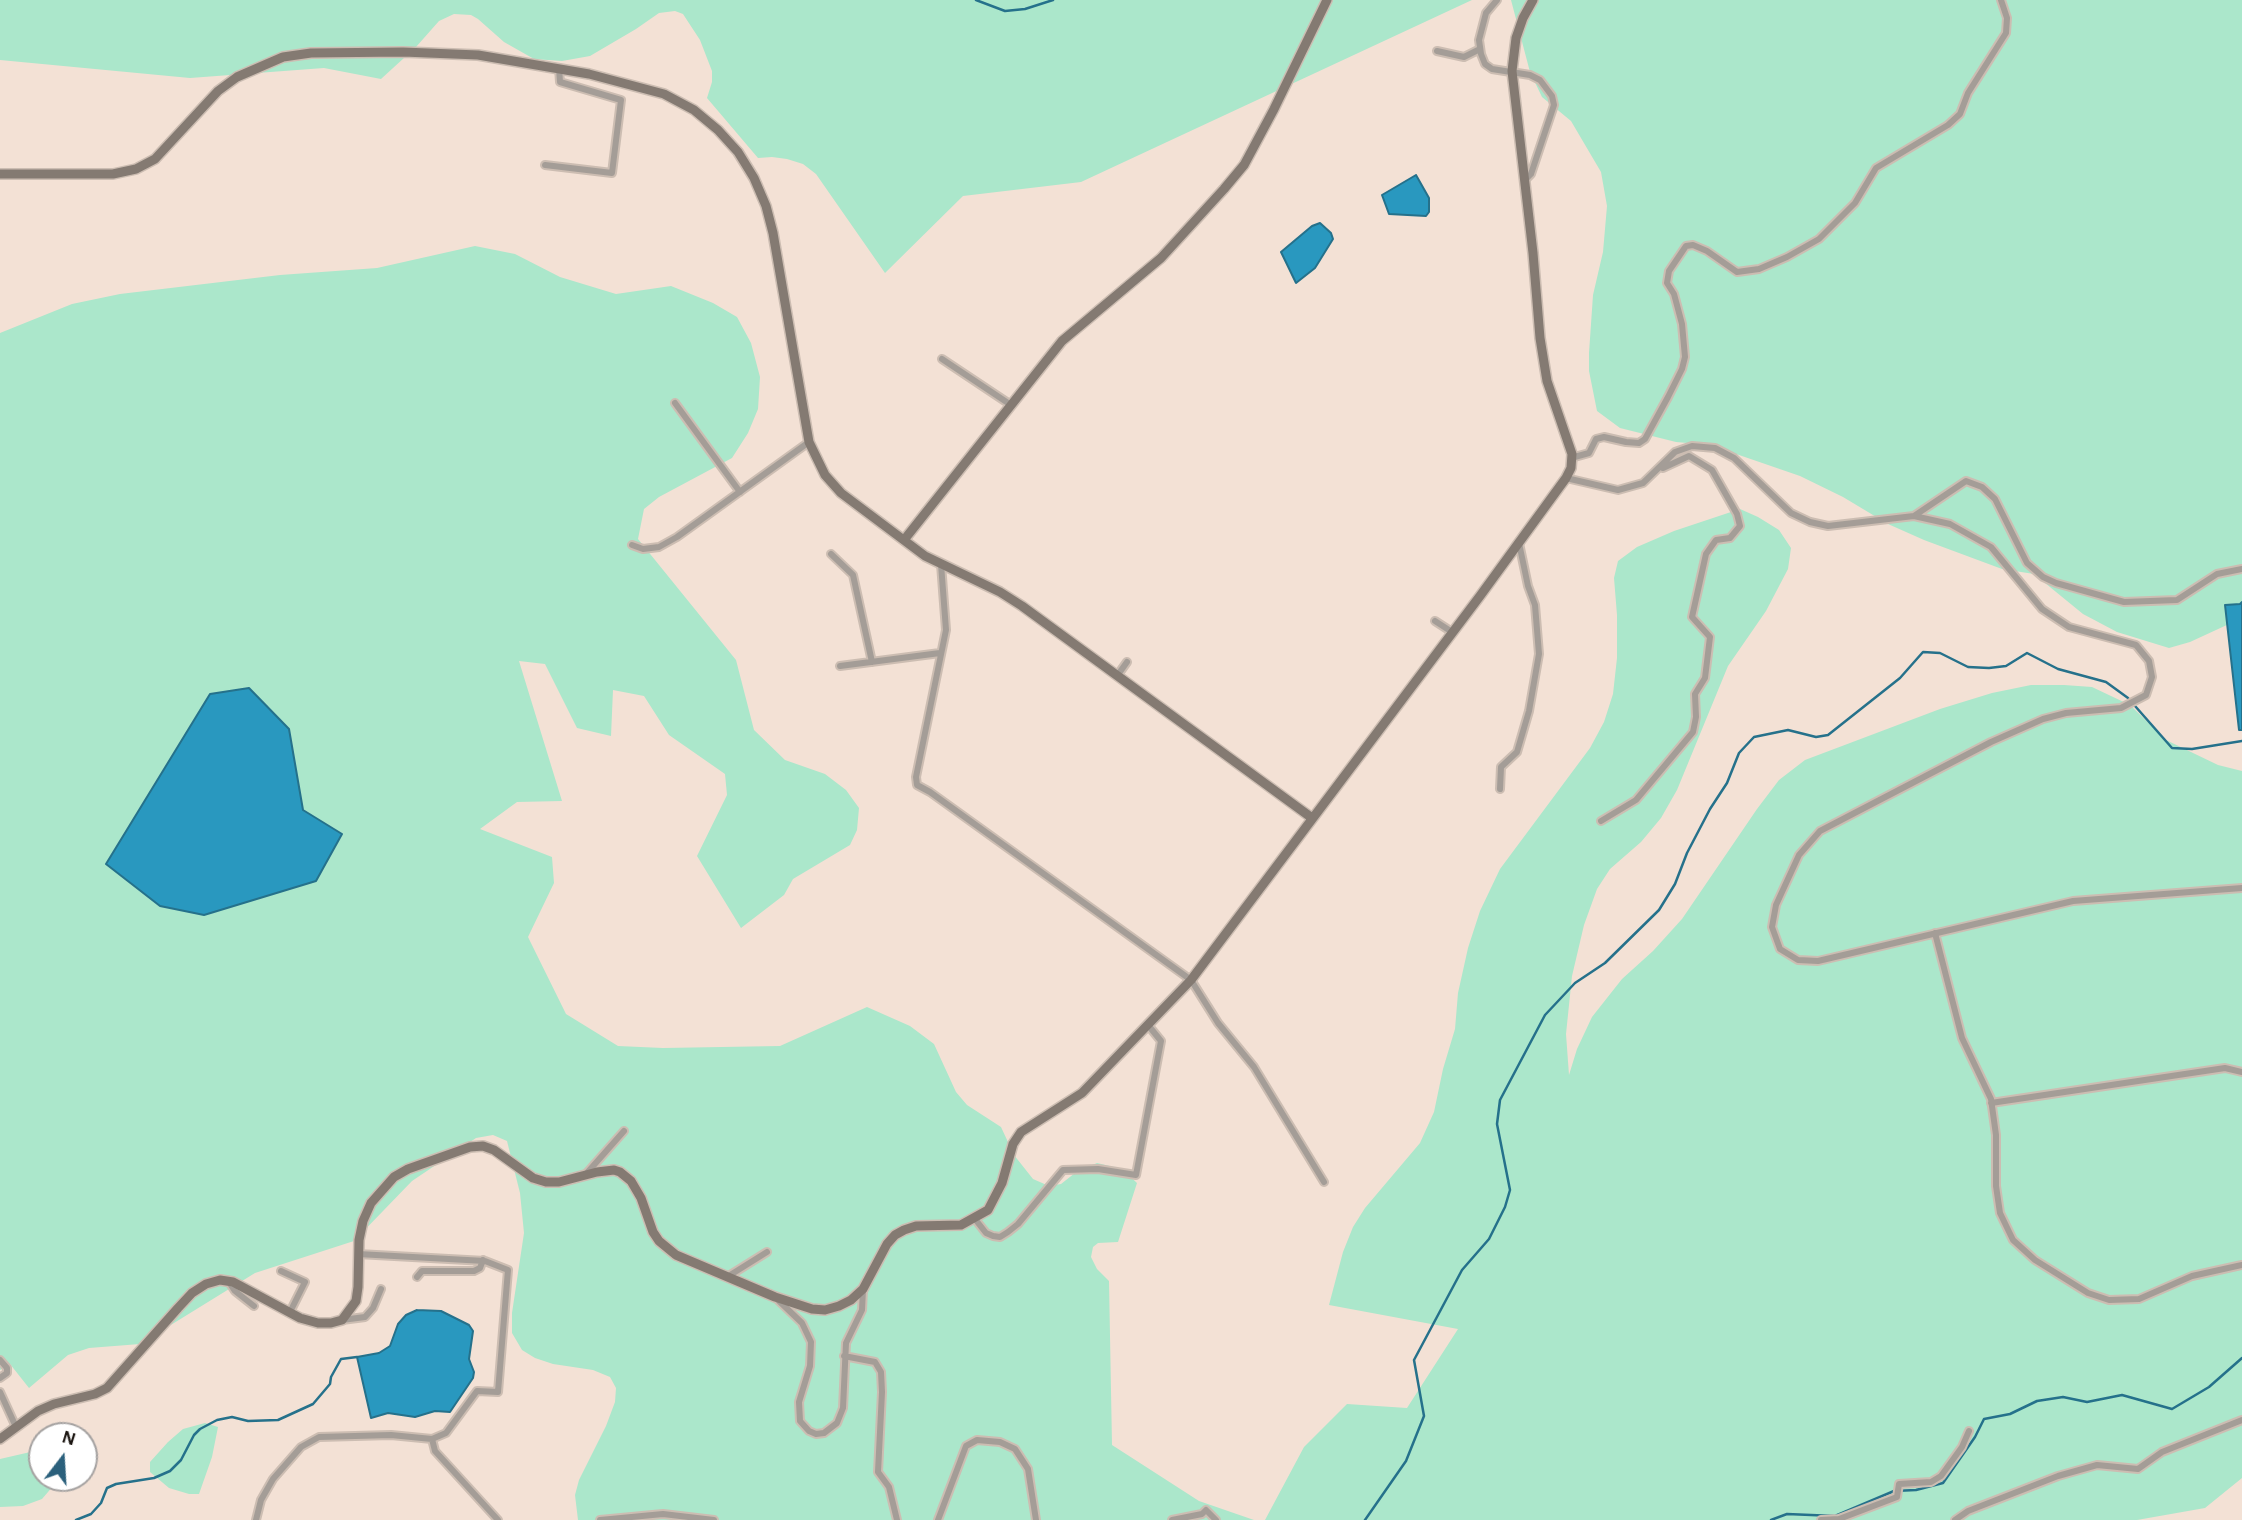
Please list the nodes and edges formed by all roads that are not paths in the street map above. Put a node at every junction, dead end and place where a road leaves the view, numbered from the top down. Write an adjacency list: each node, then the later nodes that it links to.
1 (1327, 0): 14 (street)
2 (1497, 0): 5 (street)
3 (1533, 0): 8 (street)
4 (2001, 0): 16 (street)
5 (1480, 49): 6 (street); 8 (street)
6 (1437, 51)
7 (559, 68): 9 (street); 10 (street); 15 (street)
8 (1513, 71): 11 (street); 11 (street)
9 (545, 165)
10 (0, 174)
11 (1524, 181): 16 (street)
12 (942, 359): 14 (street)
13 (675, 403): 19 (street)
14 (1011, 405): 21 (street)
15 (808, 442): 19 (street); 21 (street)
16 (1571, 458): 18 (street)
17 (1658, 470): 18 (street); 20 (street); 36 (street)
18 (1566, 478): 22 (street)
19 (740, 492): 23 (street)
20 (1914, 516): 26 (street); 38 (street)
21 (904, 540): 25 (street)
22 (1519, 542): 28 (street); 34 (street)
23 (632, 545)
24 (831, 554): 30 (street)
25 (941, 564): 29 (street); 33 (street)
26 (2242, 569)
27 (1435, 621): 28 (street)
28 (1452, 632): 35 (street)
29 (940, 653): 30 (street); 39 (street)
30 (872, 662): 32 (street)
31 (1127, 662): 33 (street)
32 (840, 666)
33 (1117, 676): 35 (street)
34 (1500, 789)
35 (1312, 818): 39 (street)
36 (1601, 821)
37 (2242, 888): 38 (street)
38 (1936, 933): 42 (street)
39 (1191, 980): 40 (street); 45 (street)
40 (1148, 1025): 46 (street); 46 (street)
41 (2242, 1072): 42 (street)
42 (1992, 1103): 50 (street)
43 (624, 1131): 44 (street)
44 (585, 1175): 48 (street); 53 (street)
45 (1324, 1182)
46 (975, 1219): 56 (street)
47 (767, 1252): 53 (street)
48 (358, 1254): 49 (street); 60 (street)
49 (483, 1261): 52 (street); 69 (street)
50 (2242, 1265)
51 (281, 1271): 59 (street)
52 (417, 1277)
53 (727, 1277): 57 (street)
54 (229, 1282): 58 (street); 59 (street); 66 (street)
55 (381, 1289): 60 (street)
56 (863, 1289): 57 (street); 61 (street)
57 (775, 1297): 61 (street)
58 (254, 1306)
59 (290, 1312): 60 (street)
60 (342, 1320)
61 (844, 1356): 74 (street)
62 (0, 1360): 63 (street)
63 (0, 1378)
64 (0, 1392): 66 (street)
65 (2242, 1420): 80 (street)
66 (16, 1427): 68 (street)
67 (1969, 1431): 79 (street)
68 (0, 1439)
69 (432, 1439): 70 (street); 71 (street)
70 (256, 1520)
71 (498, 1520)
72 (600, 1520): 73 (street)
73 (714, 1520)
74 (897, 1520)
75 (938, 1520): 76 (street)
76 (1036, 1520)
77 (1171, 1520): 78 (street)
78 (1216, 1520)
79 (1821, 1520)
80 (1955, 1520)

